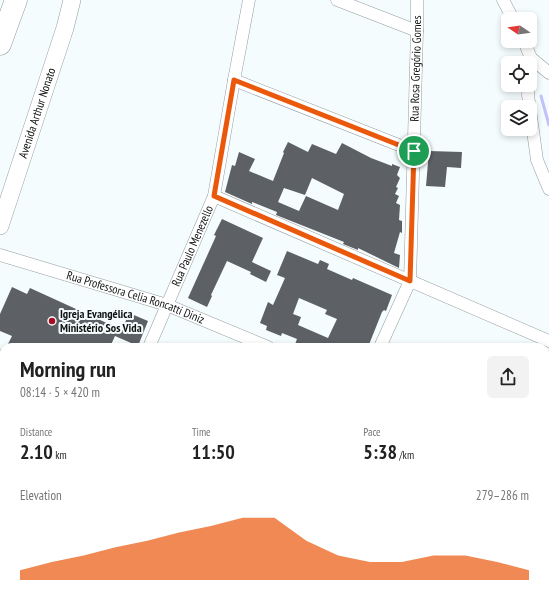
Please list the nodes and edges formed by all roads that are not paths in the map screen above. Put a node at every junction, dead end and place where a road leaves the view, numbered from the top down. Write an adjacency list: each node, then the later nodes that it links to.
1 (7, 0): 9 (highway)
2 (16, 0): 11 (highway)
3 (72, 0): 19 (main road, Avenida Arthur Nonato)
4 (249, 0): 14 (street, Rua Paulo Menezello)
5 (337, 0): 10 (street)
6 (417, 0): 10 (street, Rua Rosa Gregório Gomes)
7 (503, 0): 8 (street)
8 (509, 12)
9 (0, 24)
10 (417, 31): 16 (street, Rua Rosa Gregório Gomes)
11 (0, 44)
12 (537, 63): 13 (street)
13 (549, 73)
14 (234, 80): 16 (street); 18 (street, Rua Paulo Menezello)
15 (528, 92): 17 (street)
16 (414, 151): 21 (street, Rua Rosa Gregório Gomes)
17 (549, 189)
18 (214, 196): 21 (street); 22 (street, Rua Paulo Menezello)
19 (0, 226)
20 (0, 255): 22 (street, Rua Professora Celia Roncatti Diniz)
21 (410, 281): 23 (street); 26 (street)
22 (167, 304): 24 (street, Rua Paulo Menezello); 25 (street, Rua Professora Celia Roncatti Diniz)
23 (549, 341)
24 (151, 343)
25 (259, 343)
26 (382, 343)

